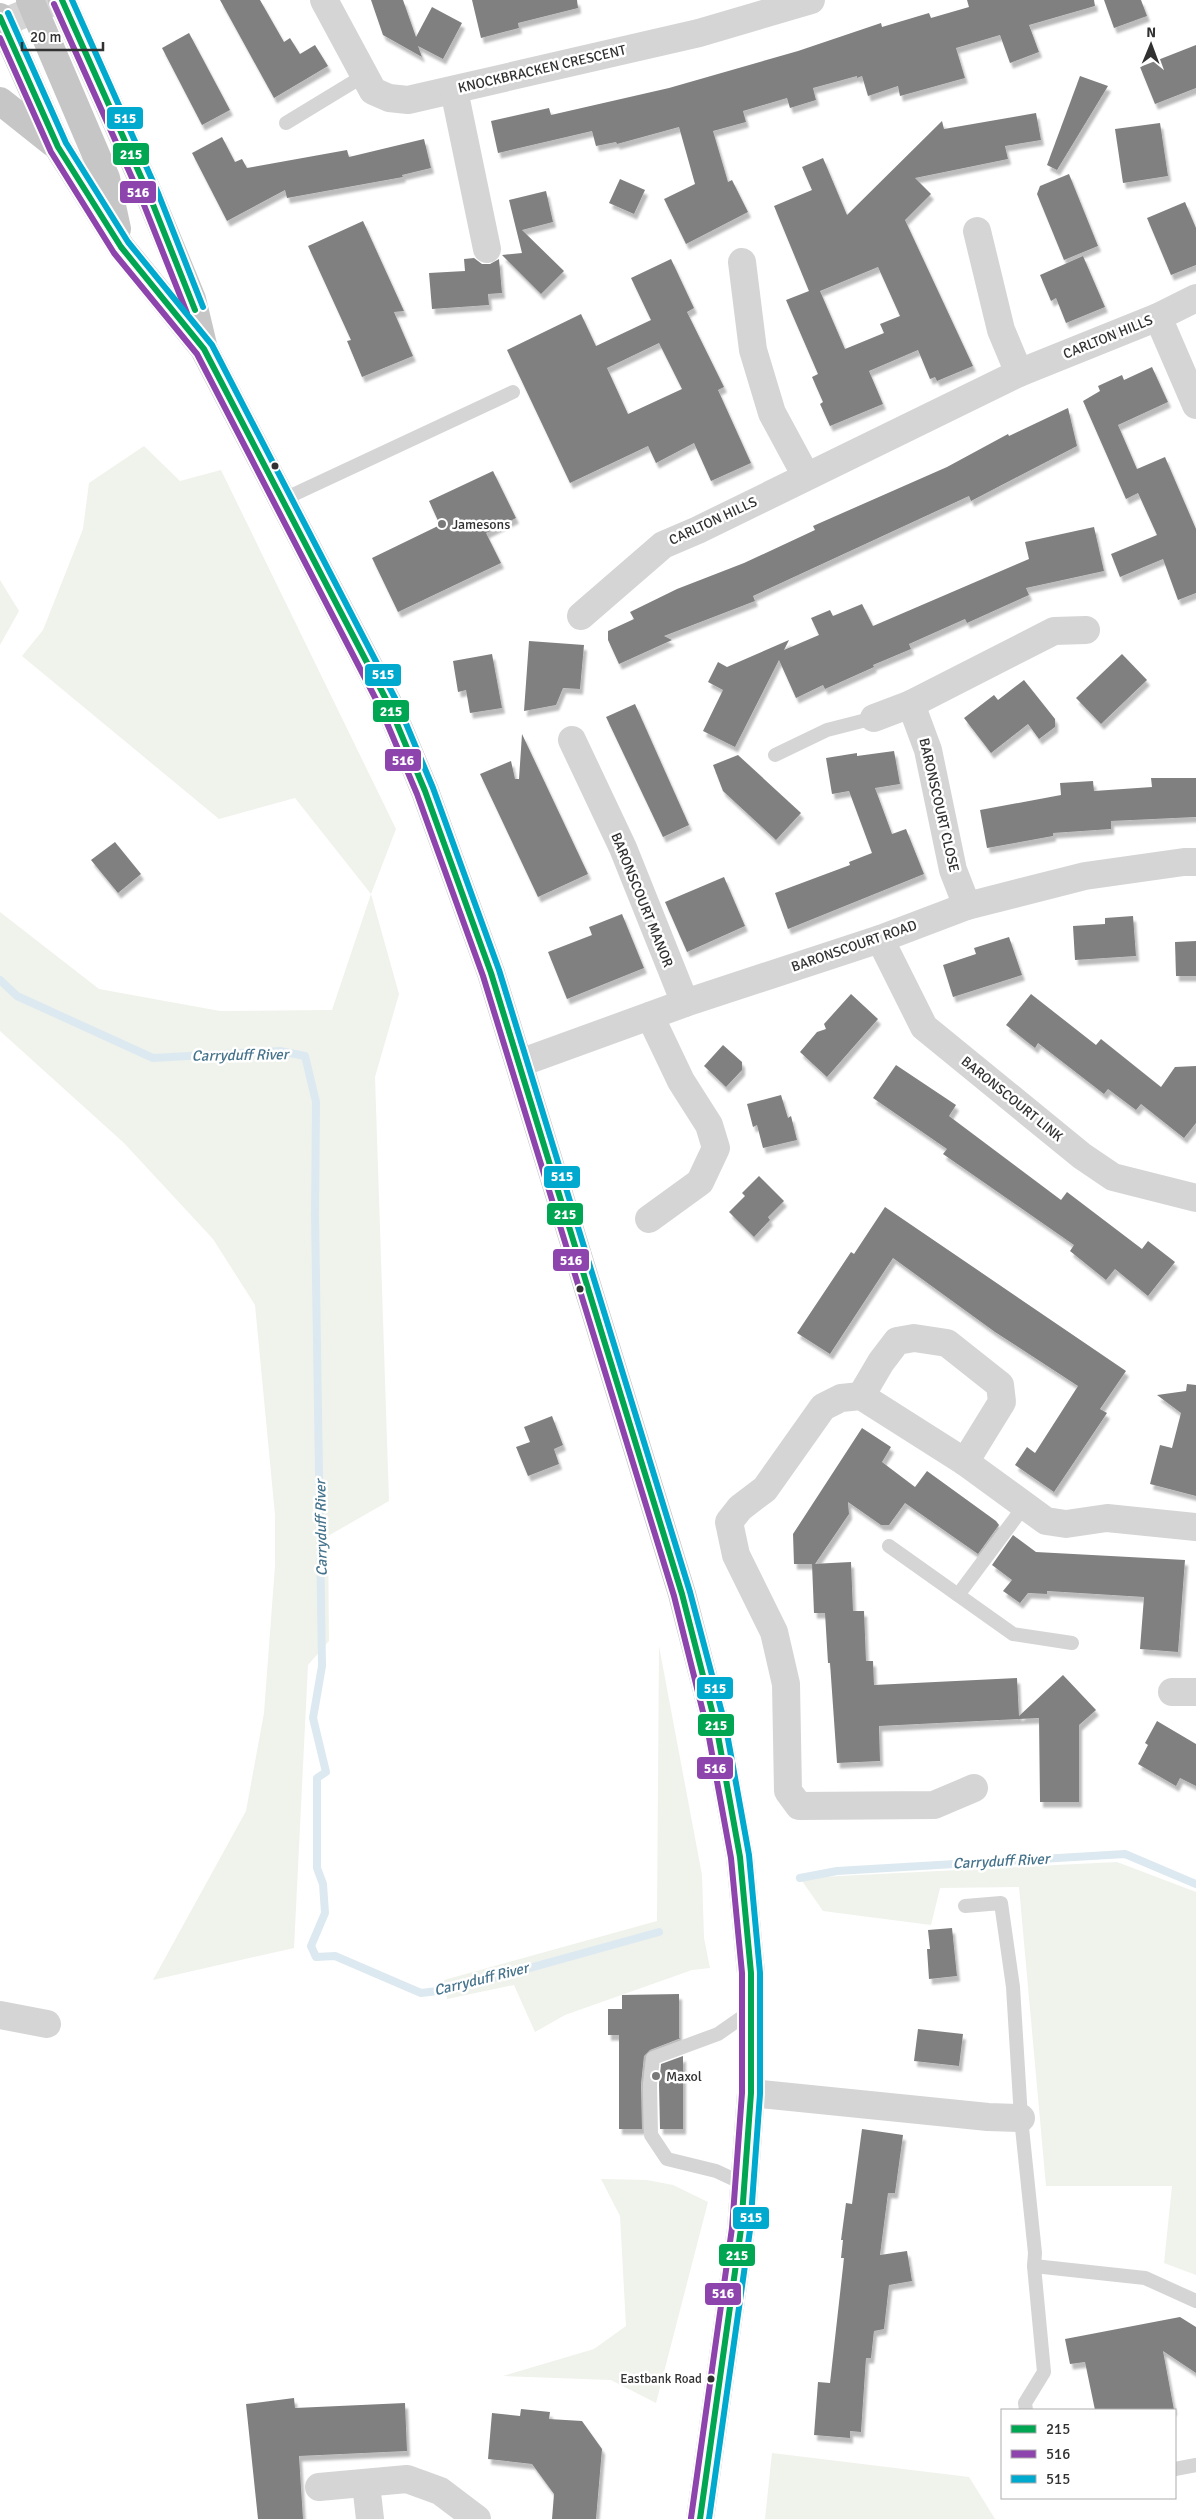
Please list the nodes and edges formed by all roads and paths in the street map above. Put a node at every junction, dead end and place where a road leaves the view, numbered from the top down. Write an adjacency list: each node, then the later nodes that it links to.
1 (62, 0): 17 (highway)
2 (324, 0): 6 (street, KNOCKBRACKEN CRESCENT)
3 (811, 0): 7 (street, KNOCKBRACKEN CRESCENT)
4 (40, 3): 5 (street); 12 (highway)
5 (1, 21): 10 (highway)
6 (365, 75): 7 (street, KNOCKBRACKEN CRESCENT); 9 (lane)
7 (454, 90): 13 (street)
8 (0, 101): 10 (highway)
9 (286, 123)
10 (58, 147): 12 (highway)
11 (977, 231): 18 (street)
12 (121, 247): 17 (highway)
13 (488, 249)
14 (742, 262): 21 (street)
15 (1196, 298): 16 (street, CARLTON HILLS)
16 (1158, 317): 18 (street, CARLTON HILLS); 20 (street)
17 (204, 349): 22 (highway)
18 (1019, 373): 21 (street, CARLTON HILLS)
19 (513, 392): 22 (lane)
20 (1196, 405)
21 (806, 476): 23 (street, CARLTON HILLS)
22 (284, 499): 34 (highway)
23 (581, 616)
24 (1086, 630): 25 (street)
25 (911, 704): 26 (street); 30 (street, BARONSCOURT CLOSE)
26 (874, 718): 28 (lane)
27 (572, 740): 32 (street, BARONSCOURT MANOR)
28 (775, 755)
29 (1196, 862): 30 (street, BARONSCOURT ROAD)
30 (967, 906): 31 (street, BARONSCOURT ROAD)
31 (880, 939): 32 (street, BARONSCOURT ROAD); 35 (street, BARONSCOURT LINK)
32 (684, 1003): 33 (street, BARONSCOURT ROAD)
33 (650, 1016): 34 (street, BARONSCOURT ROAD); 36 (street)
34 (520, 1063): 46 (highway)
35 (1196, 1198)
36 (649, 1219)
37 (861, 1396): 38 (street); 38 (street); 44 (street)
38 (965, 1462): 39 (street)
39 (1025, 1505): 40 (street); 42 (lane)
40 (1196, 1527)
41 (890, 1546): 42 (lane)
42 (958, 1595): 43 (lane)
43 (1072, 1643)
44 (974, 1788)
45 (966, 1906): 50 (lane)
46 (751, 2012): 49 (highway); 51 (lane)
47 (0, 2015): 48 (street)
48 (47, 2024)
49 (751, 2094): 50 (street); 51 (highway)
50 (1021, 2118): 52 (lane)
51 (744, 2184): 61 (highway)
52 (1034, 2266): 53 (lane); 54 (lane)
53 (1196, 2301)
54 (1026, 2409)
55 (1196, 2465): 56 (lane)
56 (1176, 2469)
57 (366, 2484): 58 (street); 59 (street); 60 (street)
58 (319, 2487)
59 (370, 2519)
60 (477, 2519)
61 (700, 2519)

